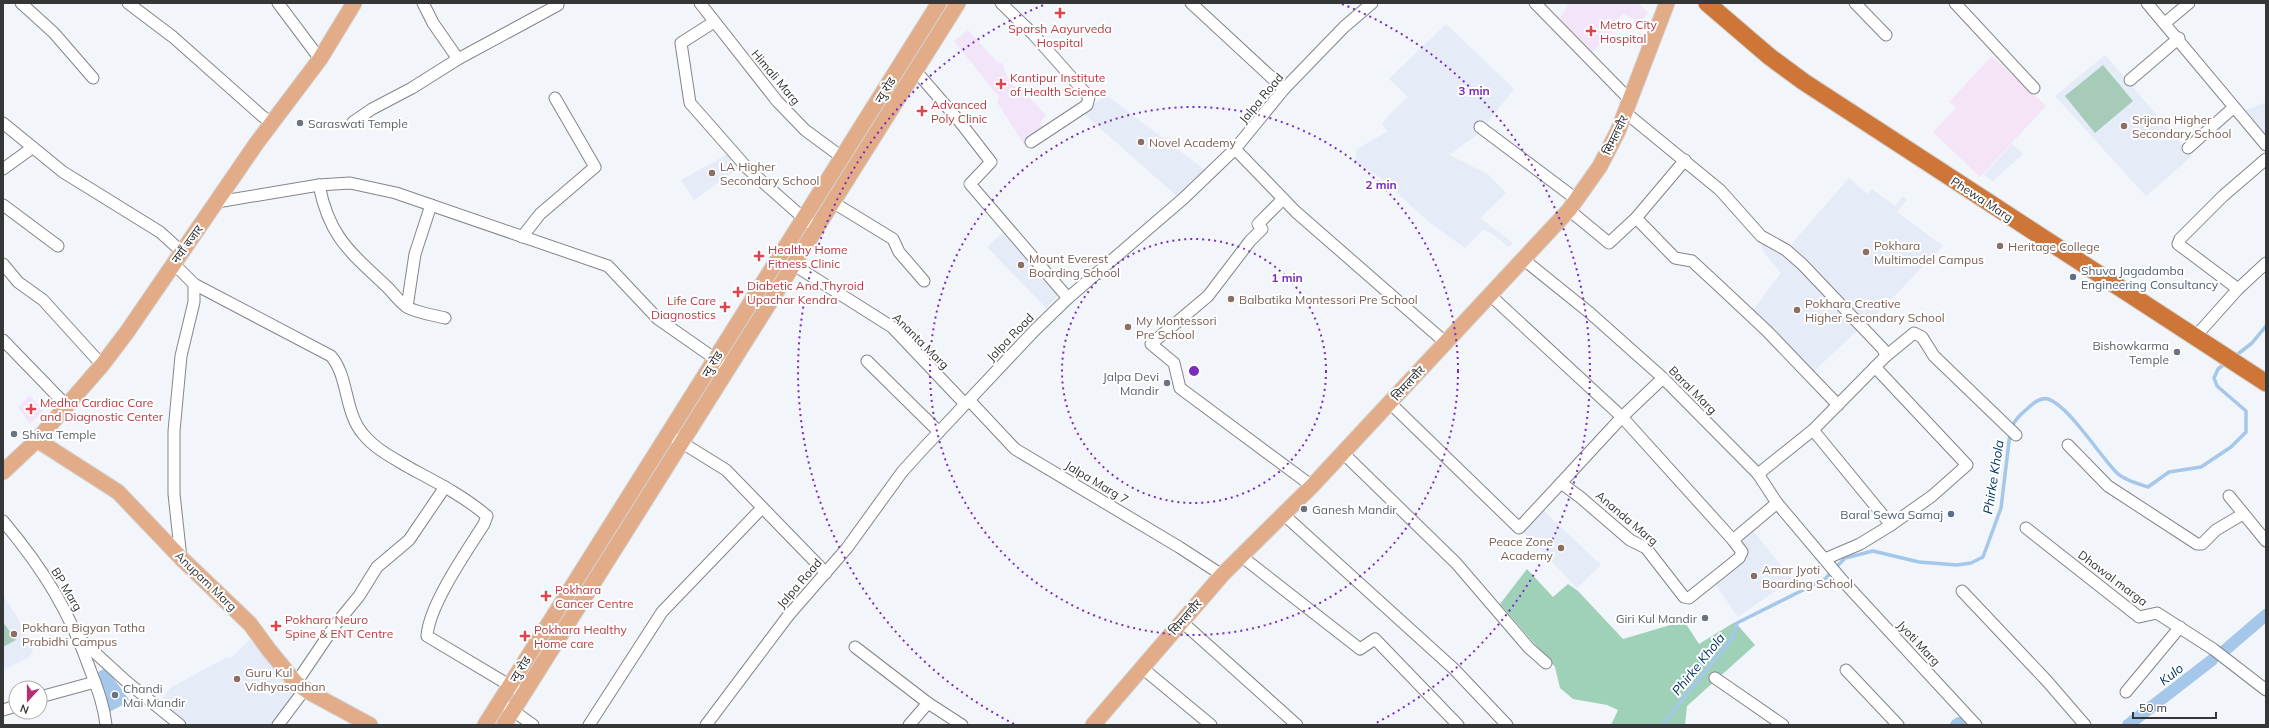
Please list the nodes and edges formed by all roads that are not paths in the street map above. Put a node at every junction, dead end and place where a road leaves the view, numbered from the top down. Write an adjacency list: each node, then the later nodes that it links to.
1 (21, 3): 27 (street)
2 (128, 3): 35 (street)
3 (278, 3): 24 (street)
4 (354, 3): 24 (main road, नयाँ बजार)
5 (423, 3): 25 (street)
6 (700, 3): 20 (street, Himali Marg)
7 (939, 3): 43 (main road, न्यु रोड)
8 (958, 3): 26 (main road, न्यु रोड)
9 (1001, 3): 38 (street)
10 (1372, 3): 30 (street, Jalpa Road)
11 (1536, 3): 32 (street)
12 (1667, 3): 32 (main road, सिमलचौर)
13 (1707, 3): 71 (highway, Phewa Marg)
14 (1854, 3): 22 (street)
15 (1955, 3): 29 (street)
16 (2147, 3): 21 (street)
17 (2189, 3): 21 (street)
18 (558, 5): 25 (street)
19 (1196, 5): 30 (street)
20 (714, 22): 43 (street, Himali Marg); 54 (street)
21 (2165, 23): 23 (street)
22 (1886, 35)
23 (2179, 38): 28 (street); 33 (street)
24 (320, 59): 35 (main road, नयाँ बजार)
25 (458, 59): 34 (street)
26 (915, 70): 50 (main road, न्यु रोड); 68 (street)
27 (93, 78)
28 (2130, 80)
29 (2034, 88)
30 (1284, 89): 42 (street, Jalpa Road)
31 (555, 98): 57 (street)
32 (1628, 107): 45 (street); 51 (main road, सिमलचौर)
33 (2234, 108): 39 (street); 41 (street)
34 (353, 122)
35 (272, 123): 49 (main road, नयाँ बजार)
36 (3, 124): 40 (street)
37 (1480, 126): 51 (street)
38 (1032, 142)
39 (2266, 145)
40 (32, 148): 46 (street); 59 (street)
41 (2188, 148)
42 (1235, 149): 48 (street); 68 (street, Jalpa Road)
43 (843, 158): 54 (main road, न्यु रोड)
44 (2266, 159): 66 (street)
45 (1685, 160): 55 (street); 74 (street)
46 (3, 169)
47 (319, 185): 49 (street); 53 (street); 69 (street)
48 (1284, 199): 73 (street); 98 (street)
49 (217, 202): 59 (main road, नयाँ बजार)
50 (834, 203): 56 (main road, न्यु रोड); 64 (street)
51 (1572, 204): 55 (street); 60 (main road, सिमलचौर)
52 (3, 205): 58 (street)
53 (431, 205): 57 (street); 69 (street)
54 (804, 218): 56 (street); 75 (main road, न्यु रोड)
55 (1636, 218): 85 (street)
56 (817, 230): 63 (main road, न्यु रोड)
57 (522, 237): 75 (street)
58 (58, 246)
59 (178, 257): 65 (street); 77 (main road, नयाँ बजार)
60 (1524, 259): 67 (main road, सिमलचौर); 80 (street, Baral Marg)
61 (2266, 263): 66 (street)
62 (3, 264): 77 (street)
63 (794, 265): 79 (main road, न्यु रोड); 82 (street, Ananta Marg)
64 (924, 281)
65 (194, 284): 99 (street); 111 (street)
66 (2238, 289): 71 (street)
67 (1490, 295): 73 (main road, सिमलचौर); 86 (street, Ananda Marg)
68 (1068, 298): 82 (street, Jalpa Road)
69 (407, 307): 70 (street)
70 (445, 318)
71 (2195, 337): 81 (highway, Phewa Marg)
72 (3, 340): 84 (street)
73 (1446, 343): 83 (main road, सिमलचौर)
74 (1886, 356): 78 (street); 90 (street)
75 (715, 359): 79 (street); 89 (main road, न्यु रोड)
76 (867, 361): 88 (street)
77 (102, 365): 84 (main road, नयाँ बजार)
78 (1875, 367): 85 (street); 106 (street)
79 (729, 368): 92 (main road, न्यु रोड)
80 (1663, 378): 86 (street); 96 (street, Baral Marg)
81 (2266, 383)
82 (967, 402): 88 (street, Jalpa Road); 114 (street, Jalpa Marg 7)
83 (1390, 402): 94 (main road, सिमलचौर); 97 (street)
84 (66, 405): 91 (main road, नयाँ बजार)
85 (1838, 405): 87 (street)
86 (1622, 418): 97 (street); 108 (street, Ananda Marg)
87 (1812, 430): 96 (street); 106 (street)
88 (939, 432): 113 (street, Jalpa Road)
89 (668, 435): 92 (street); 125 (main road, न्यु रोड)
90 (2016, 435)
91 (36, 440): 95 (main road, नयाँ बजार); 111 (main road, Anupam Marg)
92 (682, 443): 102 (street); 129 (main road, न्यु रोड)
93 (2068, 445): 104 (street)
94 (1343, 452): 98 (main road, सिमलचौर); 120 (street)
95 (4, 468)
96 (1758, 474): 101 (street, Baral Marg)
97 (1561, 483): 108 (street, Ananda Marg)
98 (1312, 486): 103 (main road, सिमलचौर)
99 (445, 487): 125 (street); 126 (street)
100 (2229, 496): 104 (street)
101 (1777, 503): 108 (street); 112 (street, Baral Marg)
102 (762, 508): 113 (street); 141 (street)
103 (1283, 514): 110 (main road, सिमलचौर); 149 (street)
104 (2243, 514): 109 (street)
105 (3, 521): 118 (street, BP Marg)
106 (1891, 525): 112 (street)
107 (2026, 528): 117 (street, Dhawal marga)
108 (1733, 540)
109 (2265, 540)
110 (1241, 556): 114 (main road, सिमलचौर); 148 (street)
111 (181, 558): 126 (main road, Anupam Marg)
112 (1825, 559): 152 (street, Jyoti Marg)
113 (826, 573): 142 (street, Jalpa Road)
114 (1222, 576): 116 (main road, सिमलचौर)
115 (1962, 591): 153 (street)
116 (1181, 621): 121 (main road, सिमलचौर); 147 (street)
117 (2180, 627): 127 (street, Dhawal marga); 128 (street)
118 (79, 638): 124 (street, BP Marg); 135 (street)
119 (855, 647): 132 (street)
120 (1546, 663)
121 (1141, 667): 145 (main road, सिमलचौर); 146 (street)
122 (1846, 670): 151 (street)
123 (1715, 678): 150 (street)
124 (95, 682): 130 (street); 134 (street, BP Marg)
125 (510, 685): 129 (street); 131 (main road, न्यु रोड)
126 (301, 686): 136 (street); 137 (main road, Anupam Marg)
127 (2266, 690)
128 (2126, 692)
129 (524, 694): 133 (main road, न्यु रोड)
130 (48, 695)
131 (499, 702): 133 (street); 138 (main road, न्यु रोड)
132 (928, 703): 143 (street); 144 (street)
133 (514, 710): 139 (main road, न्यु रोड); 140 (street)
134 (106, 725)
135 (180, 725)
136 (278, 725)
137 (370, 725)
138 (485, 725)
139 (504, 725)
140 (533, 725)
141 (589, 725)
142 (706, 725)
143 (909, 725)
144 (962, 725)
145 (1093, 725)
146 (1211, 725)
147 (1297, 725)
148 (1458, 725)
149 (1507, 725)
150 (1783, 725)
151 (1898, 725)
152 (1976, 725)
153 (2085, 725)

